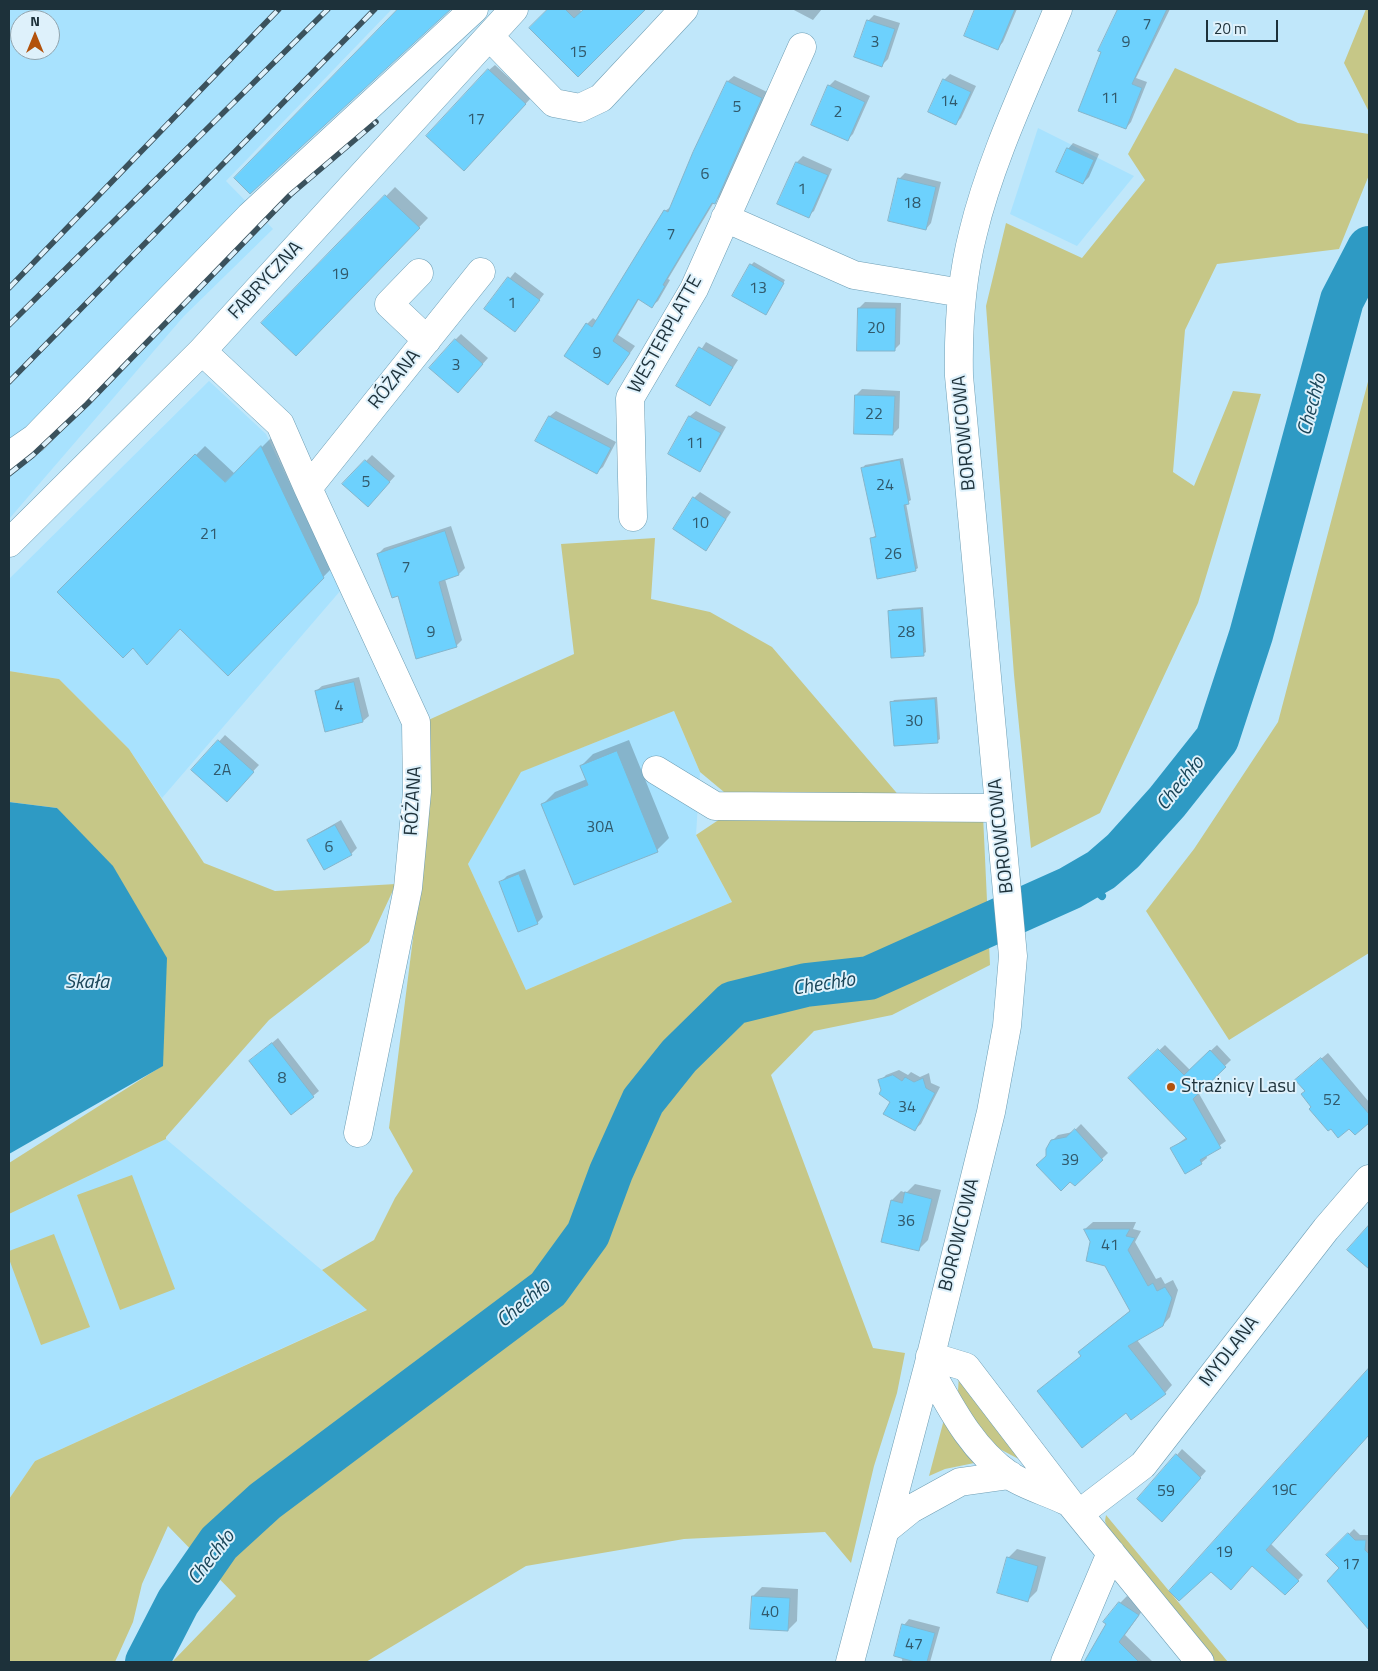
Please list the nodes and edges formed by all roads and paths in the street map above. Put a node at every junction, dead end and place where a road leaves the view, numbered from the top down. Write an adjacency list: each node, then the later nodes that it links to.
1 (474, 9): 13 (street)
2 (514, 9): 5 (street, FABRYCZNA)
3 (684, 9): 5 (street)
4 (1058, 9): 10 (street, BOROWCOWA)
5 (490, 37): 12 (street, FABRYCZNA)
6 (802, 47): 7 (street, WESTERPLATTE)
7 (725, 218): 10 (street); 15 (street, WESTERPLATTE)
8 (481, 272): 11 (street, RÓŻANA)
9 (419, 273): 11 (street)
10 (962, 293): 18 (street, BOROWCOWA)
11 (427, 340): 14 (street, RÓŻANA)
12 (202, 351): 14 (street, RÓŻANA); 16 (street, FABRYCZNA)
13 (9, 456)
14 (308, 488): 19 (street, RÓŻANA)
15 (633, 517)
16 (9, 543)
17 (656, 770): 18 (street)
18 (998, 808): 21 (street, BOROWCOWA)
19 (358, 1133)
20 (1369, 1179): 25 (street, MYDLANA)
21 (940, 1316): 22 (street, BOROWCOWA); 23 (street)
22 (929, 1361): 23 (street); 24 (street); 26 (street, BOROWCOWA)
23 (966, 1367): 25 (street)
24 (1010, 1475): 25 (street); 26 (street)
25 (1075, 1508): 27 (street)
26 (885, 1530): 28 (street, BOROWCOWA)
27 (1111, 1553): 29 (street); 30 (street)
28 (850, 1662)
29 (1065, 1662)
30 (1200, 1662)

